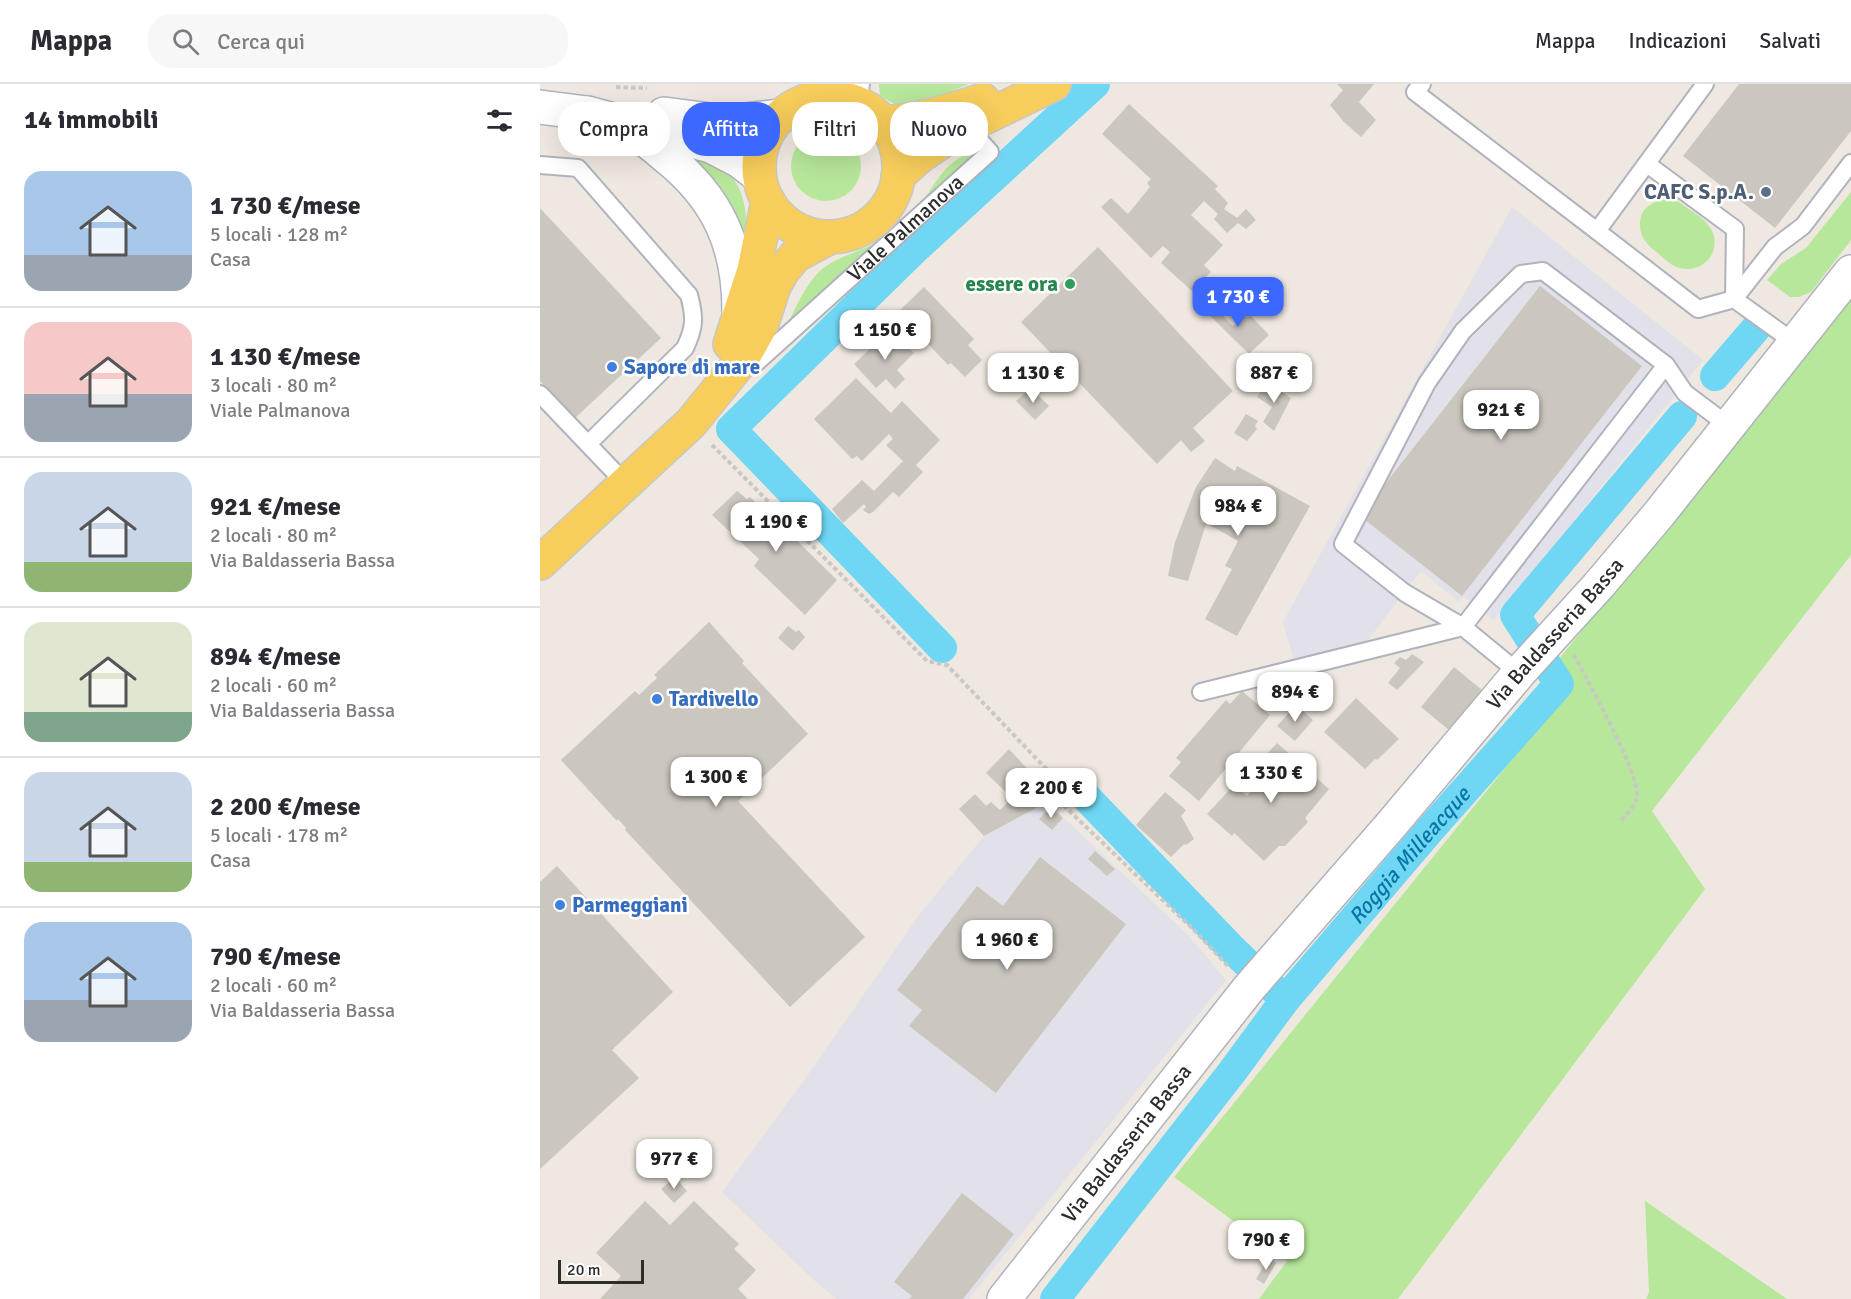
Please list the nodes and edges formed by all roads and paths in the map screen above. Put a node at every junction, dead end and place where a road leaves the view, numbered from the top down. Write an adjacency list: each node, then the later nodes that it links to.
1 (1033, 84): 12 (main road)
2 (1054, 84): 11 (main road, Viale Palmanova)
3 (1422, 84): 22 (lane)
4 (1705, 84): 18 (lane)
5 (815, 91): 6 (main road, Viale Palmanova); 10 (main road, Viale Palmanova)
6 (859, 93): 12 (main road, Viale Palmanova)
7 (540, 107): 8 (street)
8 (558, 109)
9 (670, 115): 10 (street)
10 (781, 116): 21 (main road, Viale Palmanova)
11 (988, 116)
12 (884, 123): 20 (main road, Viale Palmanova)
13 (670, 135): 21 (street)
14 (666, 156): 26 (street)
15 (922, 156): 20 (main road, Viale Palmanova)
16 (986, 156): 28 (lane, Viale Palmanova)
17 (1851, 163): 25 (lane)
18 (1647, 164): 22 (lane); 25 (lane)
19 (540, 165): 33 (lane)
20 (898, 176): 23 (main road, Viale Palmanova)
21 (764, 189): 23 (main road, Viale Palmanova); 26 (main road, Viale Palmanova)
22 (1597, 231): 25 (lane)
23 (830, 237): 28 (main road, Viale Palmanova)
24 (1851, 272): 27 (street, Via Baldasseria Bassa)
25 (1734, 299): 27 (lane)
26 (739, 322): 31 (main road, Viale Palmanova)
27 (1795, 343): 32 (street, Via Baldasseria Bassa)
28 (738, 365): 31 (main road, Viale Palmanova)
29 (1666, 365): 32 (lane); 36 (lane); 36 (lane)
30 (540, 394): 33 (lane)
31 (691, 423): 34 (main road, Viale Palmanova); 40 (path)
32 (1729, 426): 37 (street, Via Baldasseria Bassa)
33 (588, 444): 34 (lane)
34 (625, 483): 35 (main road, Viale Palmanova)
35 (540, 563)
36 (1464, 627): 37 (lane); 38 (lane)
37 (1536, 654): 39 (path); 40 (street, Via Baldasseria Bassa)
38 (1201, 692)
39 (1621, 820)
40 (1257, 978): 41 (street, Via Baldasseria Bassa)
41 (1004, 1299)

